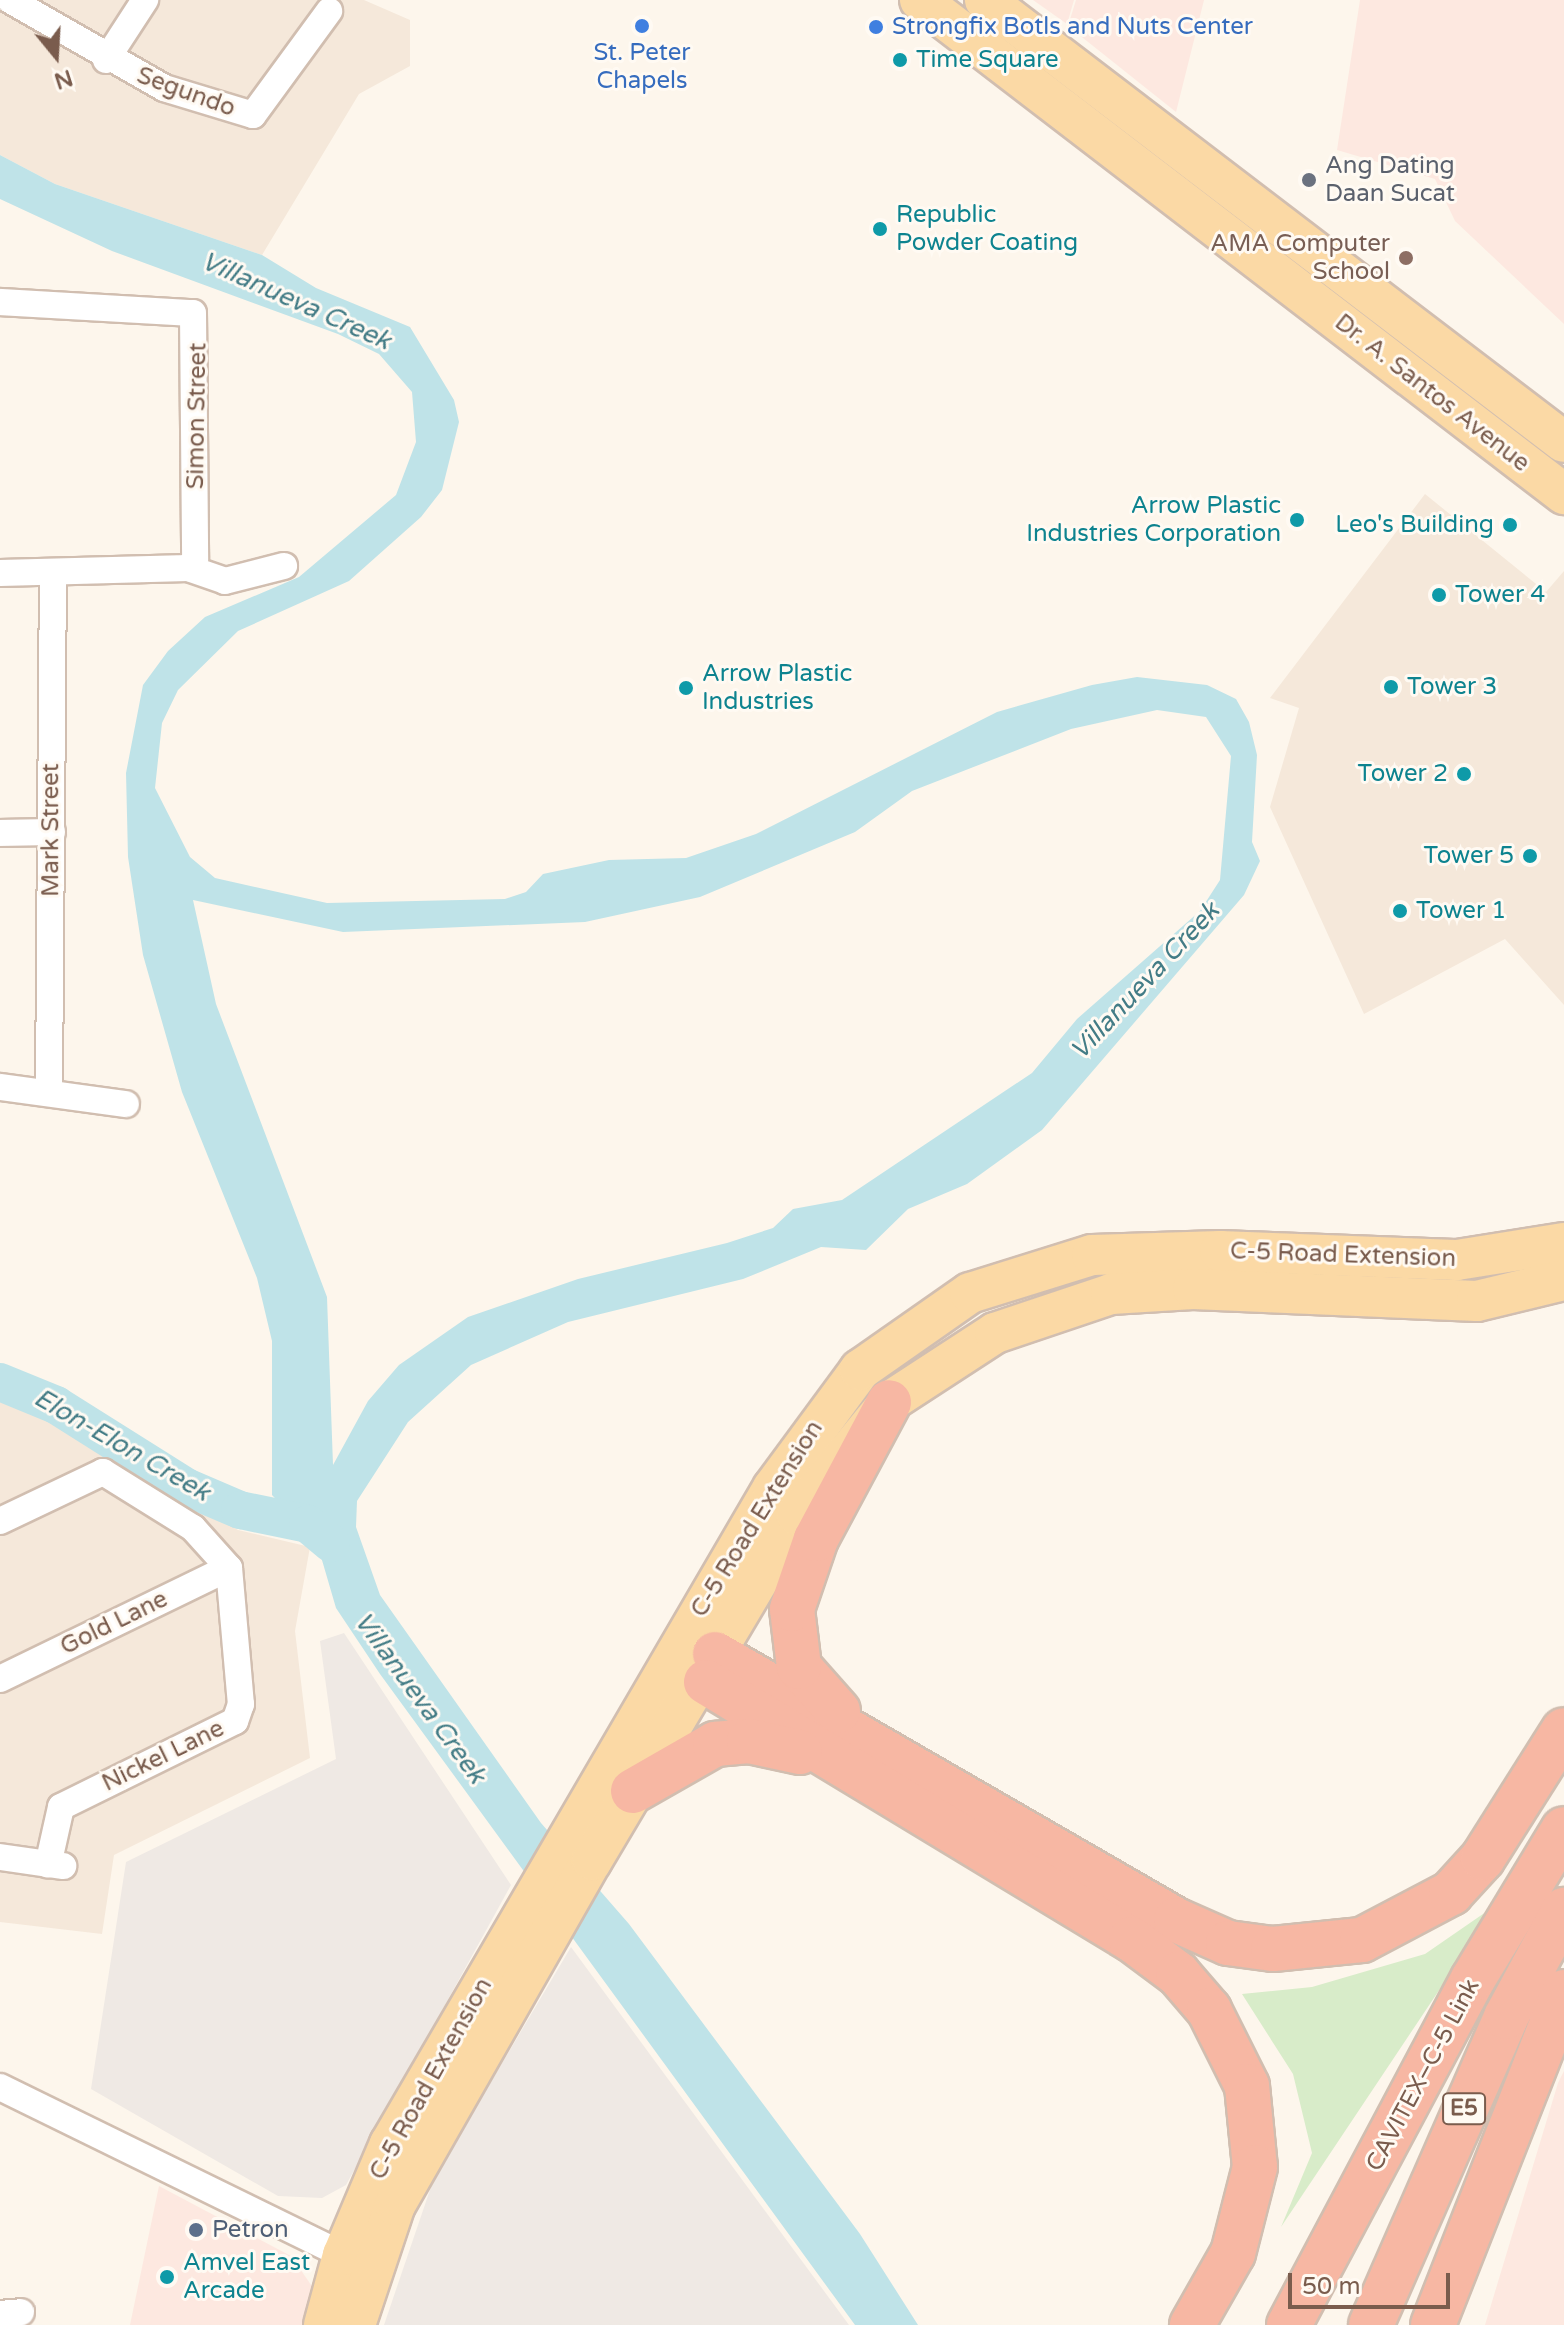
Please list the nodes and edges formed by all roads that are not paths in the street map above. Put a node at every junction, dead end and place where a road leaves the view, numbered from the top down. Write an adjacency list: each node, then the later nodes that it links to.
1 (10, 0): 6 (street, Segundo)
2 (145, 0): 6 (street)
3 (920, 0): 7 (main road, Dr. A. Santos Avenue)
4 (985, 0): 7 (main road, Dr. A. Santos Avenue)
5 (329, 11): 6 (street, Segundo)
6 (106, 60)
7 (1093, 107): 8 (main road, Dr. A. Santos Avenue); 10 (main road, Dr. A. Santos Avenue)
8 (1360, 285): 10 (main road); 11 (main road, Dr. A. Santos Avenue)
9 (0, 302): 14 (street, Simon Street)
10 (1334, 317): 12 (main road, Dr. A. Santos Avenue)
11 (1564, 442)
12 (1564, 494)
13 (284, 566): 14 (street)
14 (188, 568): 15 (street)
15 (53, 572): 16 (street); 17 (street, Mark Street)
16 (0, 573)
17 (52, 832): 18 (street); 20 (street, Mark Street)
18 (0, 833)
19 (0, 1087): 20 (street)
20 (49, 1089): 21 (street)
21 (126, 1104)
22 (1564, 1243): 34 (main road, C-5 Road Extension)
23 (1563, 1281): 24 (main road, C-5 Road Extension)
24 (889, 1402): 27 (main road, C-5 Road Extension); 30 (highway)
25 (0, 1521): 26 (street)
26 (229, 1568): 28 (street, Gold Lane); 35 (street, Nickel Lane)
27 (708, 1666): 30 (highway); 31 (highway); 32 (main road, C-5 Road Extension)
28 (0, 1679)
29 (1564, 1730): 30 (highway)
30 (882, 1750)
31 (837, 1764): 32 (highway); 43 (highway)
32 (633, 1791): 34 (main road, C-5 Road Extension)
33 (1564, 1829): 44 (highway, CAVITEX–C-5 Link / E5)
34 (581, 1846): 37 (main road, C-5 Road Extension)
35 (0, 1857)
36 (1564, 1910): 45 (highway, CAVITEX–C-5 Link / E5)
37 (532, 1933): 40 (main road, C-5 Road Extension); 42 (main road, C-5 Road Extension)
38 (1564, 1992): 46 (highway)
39 (0, 2087): 40 (street)
40 (343, 2255): 41 (main road, C-5 Road Extension)
41 (324, 2325)
42 (355, 2325)
43 (1192, 2325)
44 (1289, 2325)
45 (1371, 2325)
46 (1433, 2325)

